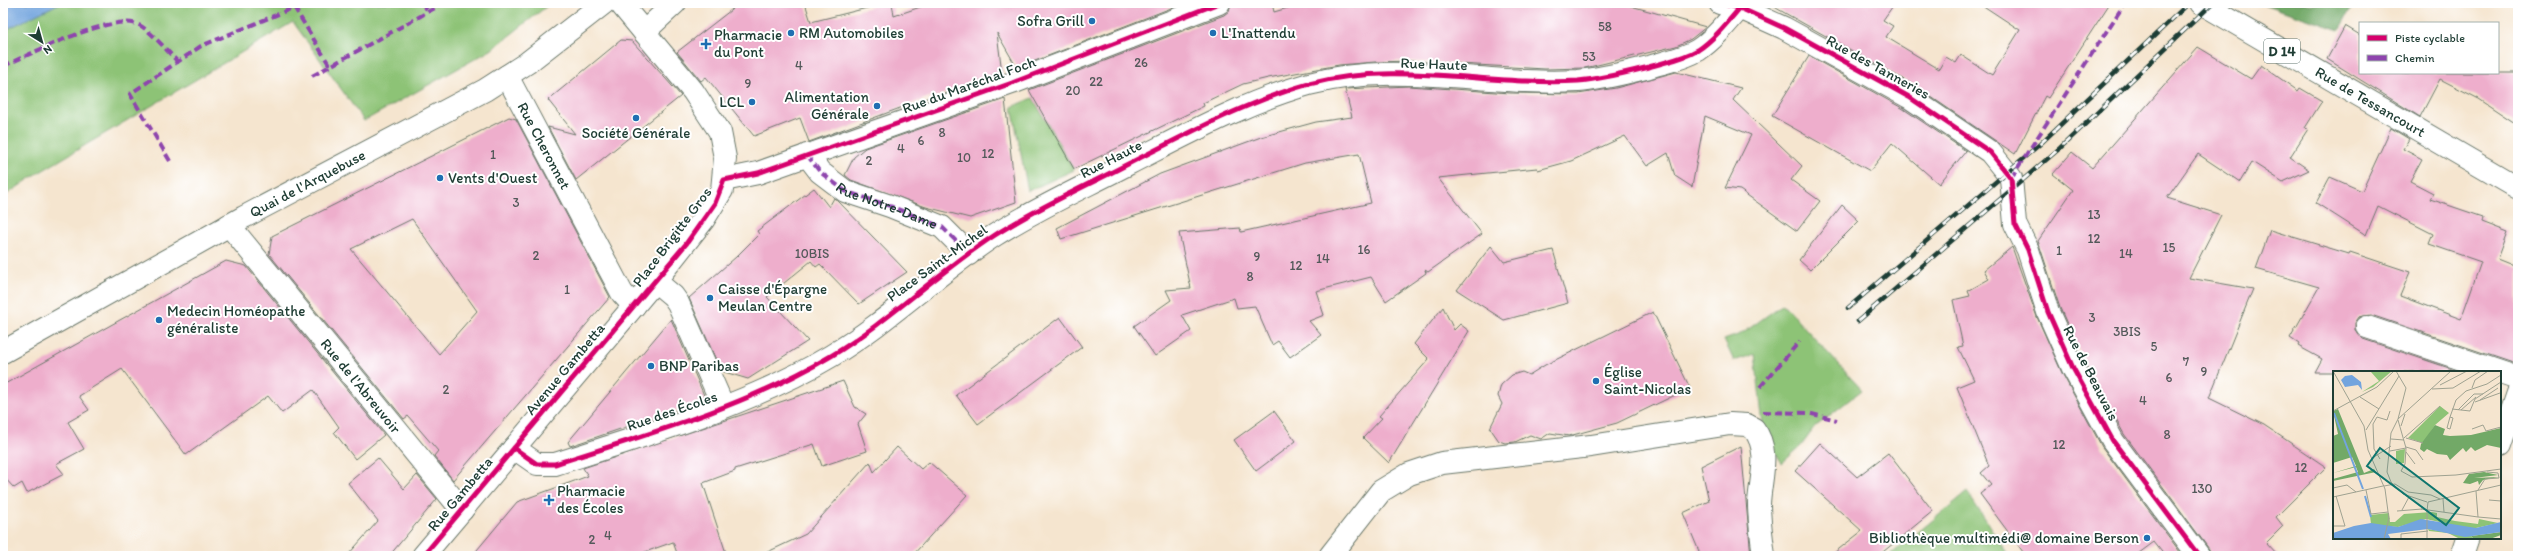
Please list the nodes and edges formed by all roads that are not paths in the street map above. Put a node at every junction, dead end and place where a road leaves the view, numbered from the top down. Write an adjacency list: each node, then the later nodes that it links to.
1 (604, 3): 8 (street, Quai de l'Arquebuse)
2 (675, 3): 7 (street)
3 (2201, 3): 12 (street, Rue de Tessancourt / D 14)
4 (1206, 5): 9 (street, Rue du Maréchal Foch)
5 (1735, 5): 10 (street, Rue des Tanneries); 13 (street, Rue Haute)
6 (628, 6): 7 (street, Place Brigitte Gros)
7 (644, 32): 11 (street, Place Brigitte Gros)
8 (507, 76): 14 (street, Quai de l'Arquebuse); 17 (street, Rue Cheronnet)
9 (807, 155): 11 (street, Rue du Maréchal Foch); 15 (street, Rue Notre-Dame)
10 (2011, 178): 33 (street, Rue de Beauvais)
11 (724, 180): 16 (street, Place Brigitte Gros)
12 (2518, 188)
13 (1059, 200): 15 (street, Place Saint-Michel)
14 (230, 225): 19 (street, Quai de l'Arquebuse); 28 (street, Rue de l'Abreuvoir)
15 (969, 254): 20 (street, Place Saint-Michel)
16 (655, 281): 17 (street, Place Brigitte Gros); 25 (street)
17 (634, 306): 27 (street, Avenue Gambetta)
18 (2367, 327): 21 (street)
19 (3, 352)
20 (835, 354): 25 (street, Rue des Écoles)
21 (2497, 371)
22 (2501, 372): 23 (street)
23 (2518, 378)
24 (2518, 392): 26 (street)
25 (724, 406): 27 (street, Rue des Écoles)
26 (2501, 442)
27 (514, 448): 28 (street, Rue Gambetta)
28 (462, 510): 30 (street, Rue Gambetta)
29 (2468, 539): 34 (street)
30 (423, 556)
31 (1330, 556): 32 (street)
32 (1764, 556)
33 (2199, 556)
34 (2462, 556)

